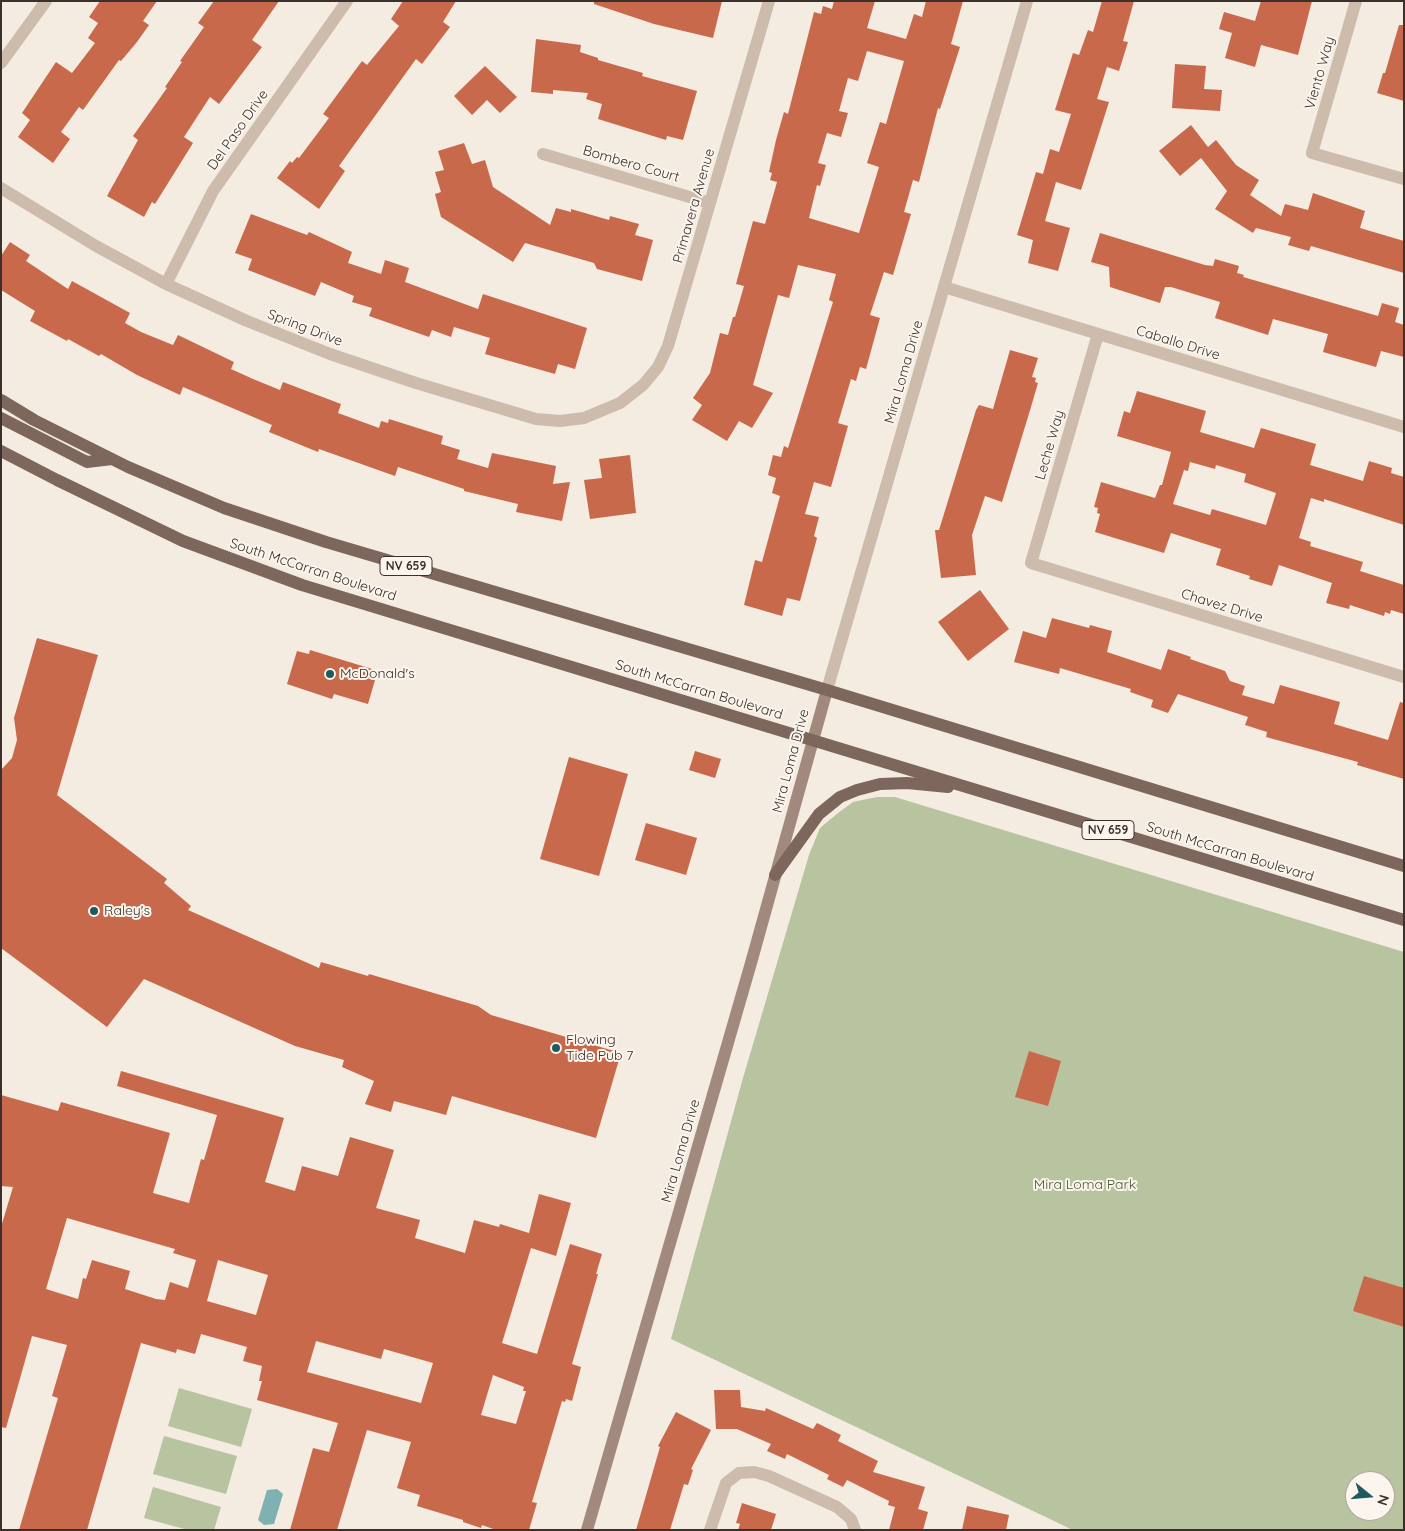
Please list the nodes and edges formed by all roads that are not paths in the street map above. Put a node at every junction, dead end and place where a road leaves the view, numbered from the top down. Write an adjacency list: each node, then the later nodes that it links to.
1 (46, 1): 6 (street)
2 (348, 1): 11 (street, Del Paso Drive)
3 (769, 1): 10 (street, Primavera Avenue)
4 (1027, 1): 12 (street, Mira Loma Drive)
5 (1356, 1): 8 (street, Viento Way)
6 (1, 63)
7 (543, 154): 10 (street, Bombero Court)
8 (1404, 179)
9 (1, 188): 11 (street, Spring Drive)
10 (710, 203): 15 (street, Primavera Avenue)
11 (166, 284): 15 (street, Spring Drive)
12 (944, 287): 13 (street, Caballo Drive); 22 (street, Mira Loma Drive)
13 (1098, 334): 17 (street, Caballo Drive); 20 (street, Leche Way)
14 (1, 400): 19 (main road, NV 659)
15 (620, 403)
16 (1, 418): 19 (main road)
17 (1404, 427)
18 (1, 450): 23 (main road, South McCarran Boulevard / NV 659)
19 (112, 459): 22 (main road, NV 659)
20 (1031, 563): 21 (street, Chavez Drive)
21 (1404, 677)
22 (827, 690): 23 (main road, Mira Loma Drive); 25 (main road, NV 659)
23 (812, 740): 24 (main road, South McCarran Boulevard / NV 659); 26 (main road, Mira Loma Drive)
24 (980, 791): 26 (main road); 27 (main road, South McCarran Boulevard / NV 659)
25 (1404, 866)
26 (775, 875): 28 (main road, Mira Loma Drive)
27 (1404, 920)
28 (587, 1530)
29 (710, 1530): 30 (street)
30 (855, 1530)

